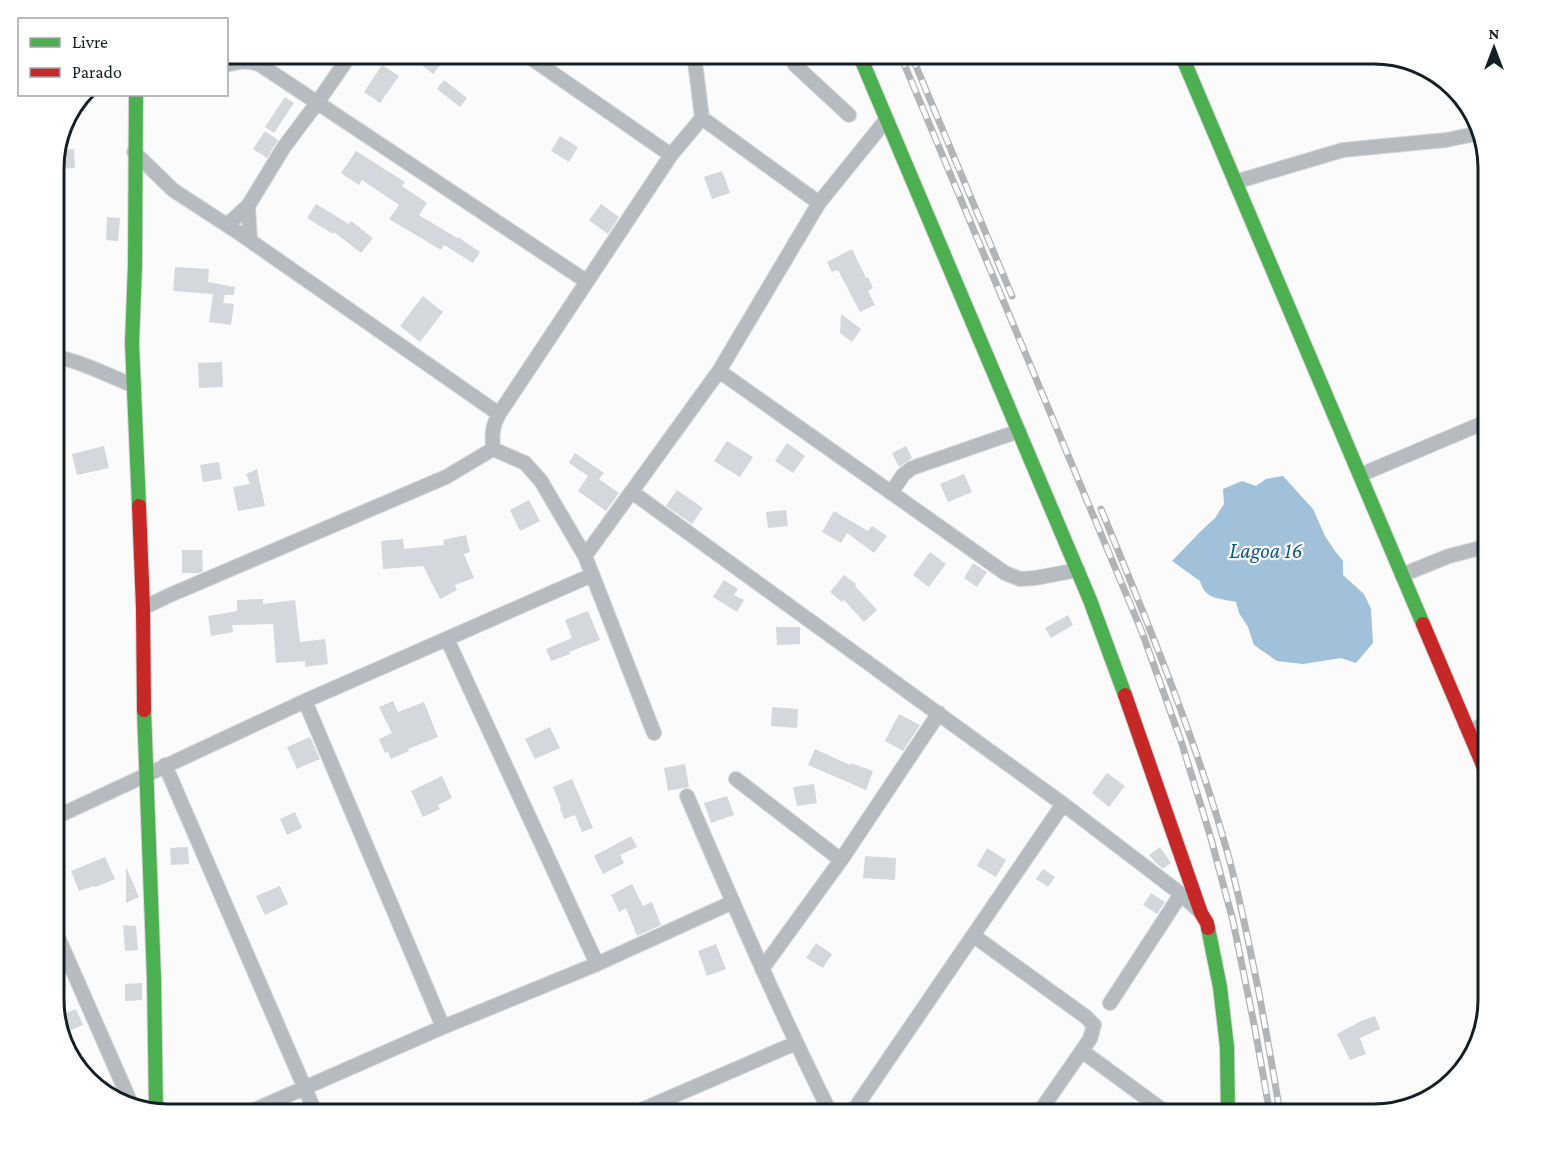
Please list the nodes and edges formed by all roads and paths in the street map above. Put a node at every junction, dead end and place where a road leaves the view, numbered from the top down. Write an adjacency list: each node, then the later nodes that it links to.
1 (260, 64): 9 (street)
2 (344, 64): 9 (street)
3 (539, 64): 15 (street)
4 (695, 64): 11 (street)
5 (795, 64): 10 (street)
6 (863, 64): 12 (street)
7 (1185, 64): 16 (street)
8 (136, 96): 14 (street)
9 (317, 103): 18 (street); 21 (street)
10 (849, 114)
11 (702, 118): 15 (street); 17 (street)
12 (886, 120): 17 (street); 27 (street)
13 (1471, 135): 16 (street)
14 (135, 153): 19 (street); 24 (street)
15 (670, 155): 21 (street)
16 (1235, 182): 29 (street)
17 (819, 204): 23 (street)
18 (248, 206): 19 (street); 20 (street)
19 (227, 225): 20 (street)
20 (250, 240): 25 (street)
21 (586, 281): 25 (street)
22 (65, 360): 24 (street)
23 (719, 371): 30 (street); 31 (street)
24 (134, 386): 37 (street)
25 (499, 414): 28 (street)
26 (1478, 425): 29 (street)
27 (1019, 431): 31 (street); 34 (street)
28 (493, 449): 33 (street); 38 (street)
29 (1360, 475): 36 (street)
30 (632, 492): 33 (street); 42 (street)
31 (891, 493): 34 (street)
32 (1478, 549): 36 (street)
33 (585, 556): 35 (street)
34 (1078, 570): 56 (street)
35 (592, 575): 40 (street); 45 (street)
36 (1402, 575): 44 (street)
37 (141, 583): 38 (street); 39 (street)
38 (167, 596): 39 (street)
39 (142, 608): 48 (street)
40 (447, 639): 41 (street); 59 (street)
41 (305, 701): 47 (street); 62 (street)
42 (939, 713): 51 (street); 53 (street)
43 (1478, 727): 44 (street)
44 (1469, 731): 46 (street)
45 (654, 733)
46 (1478, 753)
47 (165, 765): 48 (street); 65 (street)
48 (146, 774): 52 (street); 67 (street)
49 (736, 779): 53 (street)
50 (687, 796): 55 (street)
51 (1063, 804): 54 (street); 57 (street)
52 (65, 813)
53 (841, 860): 60 (street)
54 (1181, 894): 56 (street); 61 (street)
55 (732, 902): 59 (street); 60 (street)
56 (1202, 913): 75 (street)
57 (974, 936): 64 (street); 72 (street)
58 (65, 953): 66 (street)
59 (597, 964): 62 (street)
60 (762, 969): 63 (street)
61 (1110, 1003)
62 (443, 1027): 65 (street)
63 (796, 1043): 70 (street); 71 (street)
64 (1082, 1051): 73 (street); 74 (street)
65 (305, 1087): 68 (street); 69 (street)
66 (127, 1095)
67 (156, 1103)
68 (267, 1104)
69 (312, 1104)
70 (655, 1104)
71 (826, 1104)
72 (858, 1104)
73 (1045, 1104)
74 (1154, 1104)
75 (1228, 1104)

